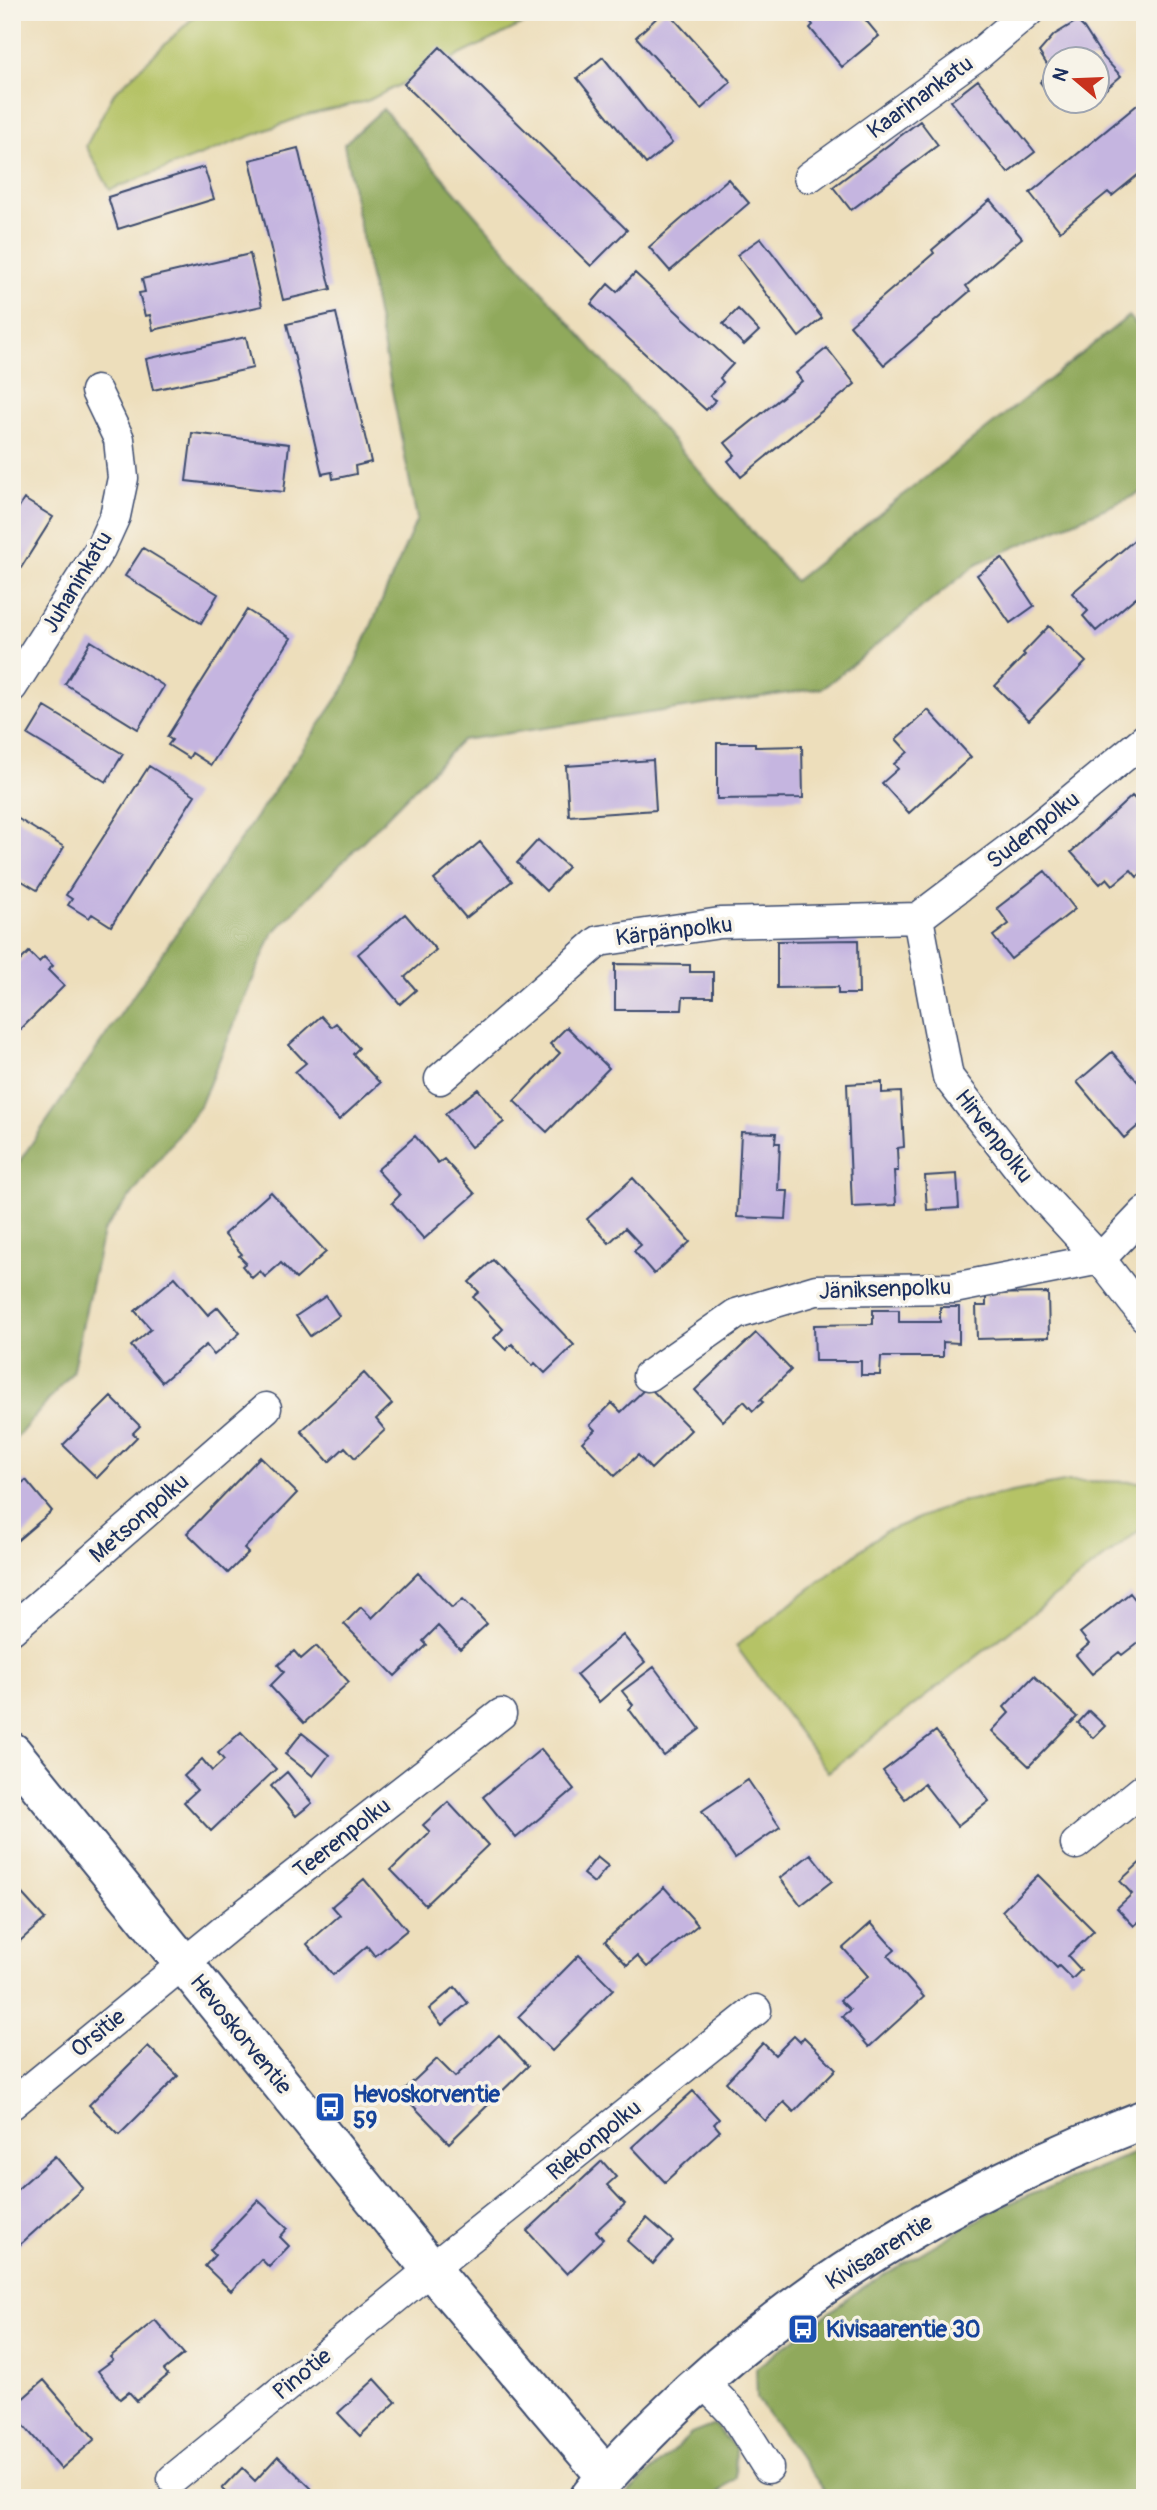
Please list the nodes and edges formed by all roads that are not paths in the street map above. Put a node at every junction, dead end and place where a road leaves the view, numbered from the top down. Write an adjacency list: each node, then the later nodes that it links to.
1 (1028, 12): 2 (street, Kaarinankatu)
2 (809, 177)
3 (96, 391): 4 (street, Juhaninkatu)
4 (12, 687)
5 (1145, 739): 6 (street, Sudenpolku)
6 (918, 918): 7 (street, Kärpänpolku); 9 (street, Hirvenpolku)
7 (440, 1079)
8 (1145, 1212): 9 (street)
9 (1100, 1259): 10 (street, Hirvenpolku); 11 (street, Jäniksenpolku)
10 (1145, 1317)
11 (648, 1376)
12 (265, 1408): 13 (street, Metsonpolku)
13 (12, 1629)
14 (500, 1714): 18 (street, Teerenpolku)
15 (12, 1752): 18 (street, Hevoskorventie)
16 (1145, 1788): 17 (street)
17 (1076, 1844)
18 (185, 1963): 20 (street, Orsitie); 22 (street, Hevoskorventie)
19 (756, 2010): 22 (street, Riekonpolku)
20 (12, 2104)
21 (1145, 2119): 23 (street, Kivisaarentie)
22 (431, 2269): 25 (street, Pinotie); 26 (street, Hevoskorventie)
23 (701, 2380): 24 (street); 26 (street, Kivisaarentie)
24 (768, 2468)
25 (173, 2479)
26 (597, 2487)

